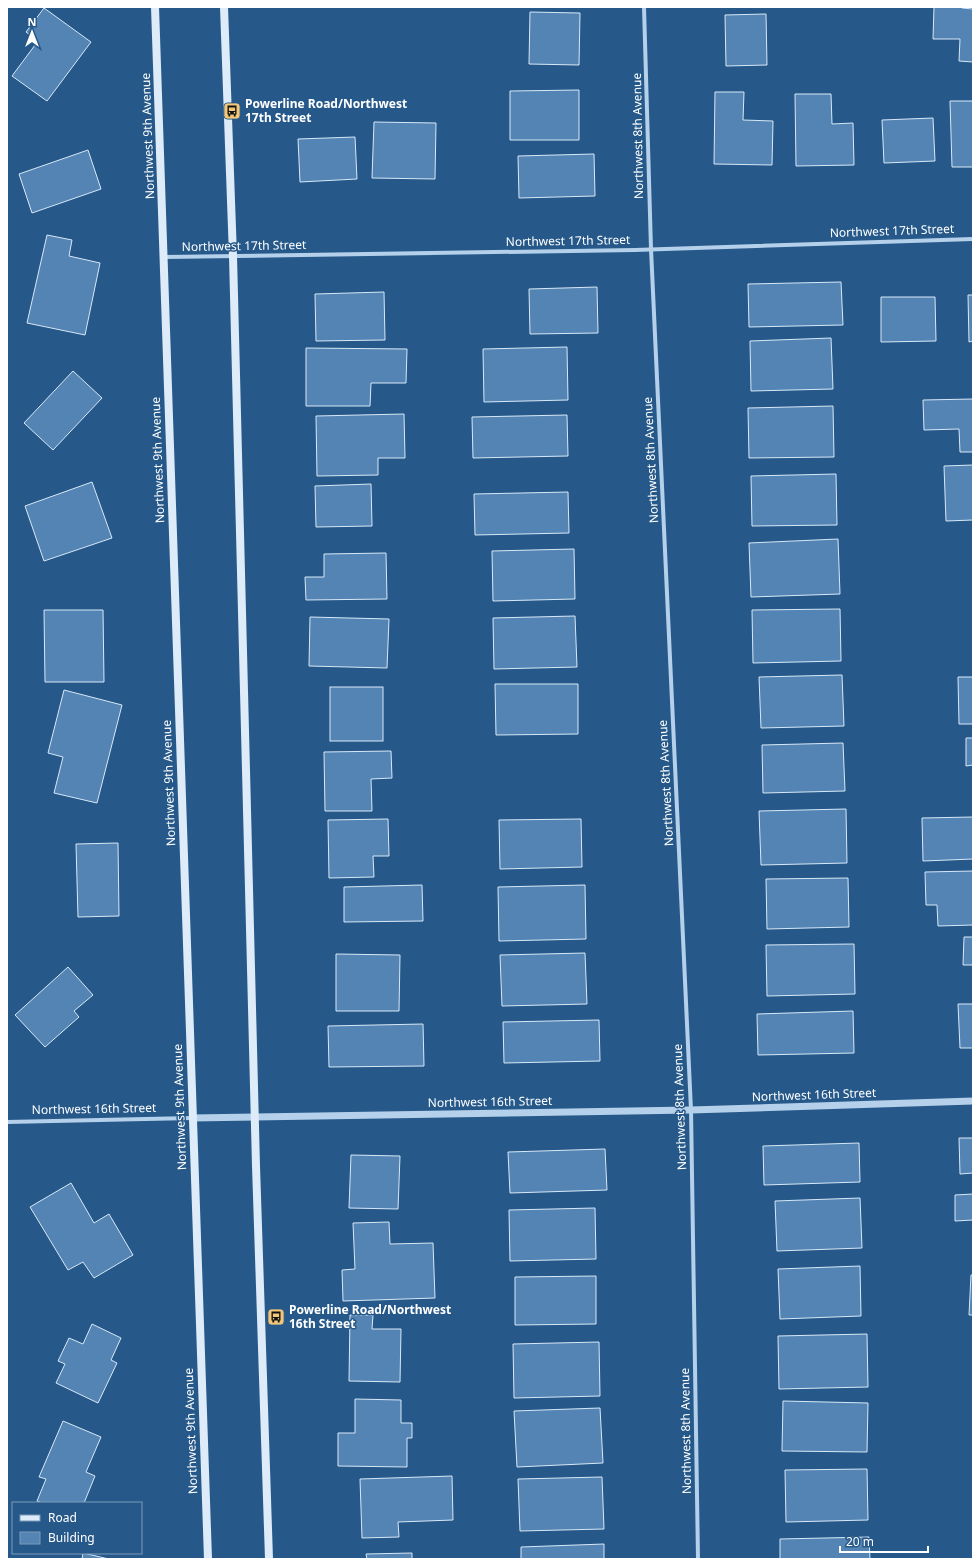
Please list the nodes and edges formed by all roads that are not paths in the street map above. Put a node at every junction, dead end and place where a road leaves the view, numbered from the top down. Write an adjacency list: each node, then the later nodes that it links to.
1 (156, 7): 7 (main road, Northwest 9th Avenue)
2 (224, 7): 6 (main road)
3 (644, 7): 5 (street, Northwest 8th Avenue)
4 (973, 239): 5 (street, Northwest 17th Street)
5 (651, 249): 6 (street, Northwest 17th Street); 9 (street, Northwest 8th Avenue)
6 (233, 256): 7 (street, Northwest 17th Street); 10 (main road)
7 (164, 258): 11 (main road, Northwest 9th Avenue)
8 (973, 1101): 9 (street, Northwest 16th Street)
9 (691, 1110): 10 (street, Northwest 16th Street); 15 (street, Northwest 8th Avenue)
10 (255, 1117): 11 (street, Northwest 16th Street); 14 (main road)
11 (192, 1118): 12 (street, Northwest 16th Street); 13 (main road, Northwest 9th Avenue)
12 (7, 1122)
13 (208, 1559)
14 (269, 1559)
15 (698, 1559)

